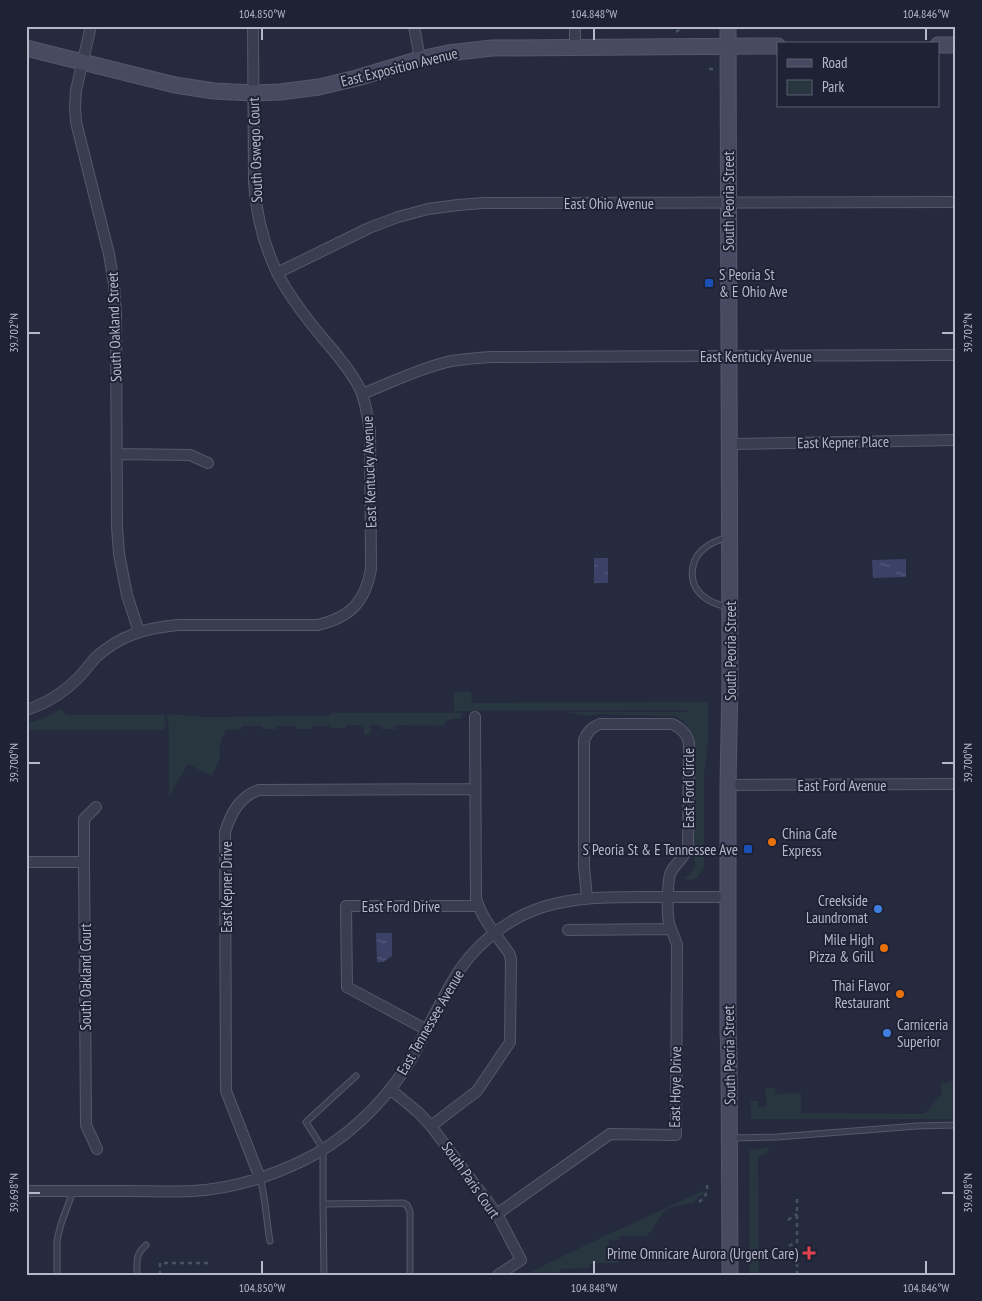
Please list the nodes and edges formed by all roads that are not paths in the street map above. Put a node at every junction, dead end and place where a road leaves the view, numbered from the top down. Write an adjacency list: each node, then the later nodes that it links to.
1 (91, 26): 13 (street, South Oakland Street)
2 (253, 26): 14 (street, South Oswego Court)
3 (414, 26): 12 (street)
4 (574, 26): 10 (street)
5 (728, 26): 8 (main road, South Peoria Street)
6 (940, 45): 7 (main road)
7 (956, 45)
8 (728, 46): 9 (main road, East Exposition Avenue); 10 (main road, East Exposition Avenue); 16 (main road, South Peoria Street)
9 (777, 46)
10 (575, 47): 12 (main road, East Exposition Avenue)
11 (26, 48): 13 (main road, East Exposition Avenue)
12 (420, 59): 14 (main road, East Exposition Avenue)
13 (83, 62): 14 (main road, East Exposition Avenue); 23 (street, South Oakland Street)
14 (253, 93): 17 (street, South Oswego Court)
15 (956, 202): 16 (street, East Ohio Avenue)
16 (728, 203): 17 (street, East Ohio Avenue); 19 (main road, South Peoria Street)
17 (277, 272): 20 (street, South Oswego Court)
18 (956, 355): 19 (street, East Kentucky Avenue)
19 (729, 356): 20 (street, East Kentucky Avenue); 22 (main road, South Peoria Street)
20 (362, 394): 27 (street, East Kentucky Avenue)
21 (956, 440): 22 (street, East Kepner Place)
22 (730, 444): 25 (main road, South Peoria Street)
23 (117, 454): 24 (street); 27 (street, South Oakland Street)
24 (208, 463)
25 (730, 536): 26 (main road, South Peoria Street); 26 (lane)
26 (730, 608): 31 (main road, South Peoria Street)
27 (139, 632): 28 (street, East Kentucky Avenue)
28 (26, 710)
29 (475, 717): 32 (street)
30 (956, 784): 31 (street, East Ford Avenue)
31 (728, 785): 37 (main road, South Peoria Street)
32 (475, 789): 39 (street); 51 (street, East Kepner Drive)
33 (96, 807): 35 (street, South Oakland Court)
34 (26, 862): 35 (street)
35 (84, 862): 49 (street, South Oakland Court)
36 (668, 897): 37 (street, East Tennessee Avenue); 38 (street, East Tennessee Avenue); 38 (street, East Ford Circle); 40 (street, East Hoye Drive)
37 (728, 897): 48 (main road, South Peoria Street)
38 (587, 898): 42 (street, East Tennessee Avenue)
39 (478, 906): 42 (street); 43 (street, East Ford Drive)
40 (671, 929): 41 (street); 55 (street, East Hoye Drive)
41 (568, 930)
42 (495, 933): 43 (street, East Tennessee Avenue); 47 (street)
43 (427, 1030): 45 (street, East Tennessee Avenue)
44 (356, 1076): 50 (lane)
45 (390, 1090): 47 (street, South Paris Court); 50 (street, East Tennessee Avenue)
46 (956, 1125): 48 (lane)
47 (432, 1126): 55 (street, South Paris Court)
48 (730, 1138): 63 (main road, South Peoria Street)
49 (97, 1149)
50 (323, 1149): 51 (street, East Tennessee Avenue); 54 (lane)
51 (260, 1178): 53 (street, East Tennessee Avenue); 56 (lane)
52 (26, 1191): 53 (street, East Tennessee Avenue)
53 (74, 1191): 58 (lane)
54 (323, 1204): 60 (lane); 61 (lane)
55 (497, 1214): 62 (street, South Paris Court)
56 (270, 1241)
57 (146, 1244): 59 (lane)
58 (57, 1275)
59 (137, 1275)
60 (324, 1275)
61 (410, 1275)
62 (498, 1275)
63 (730, 1275)

